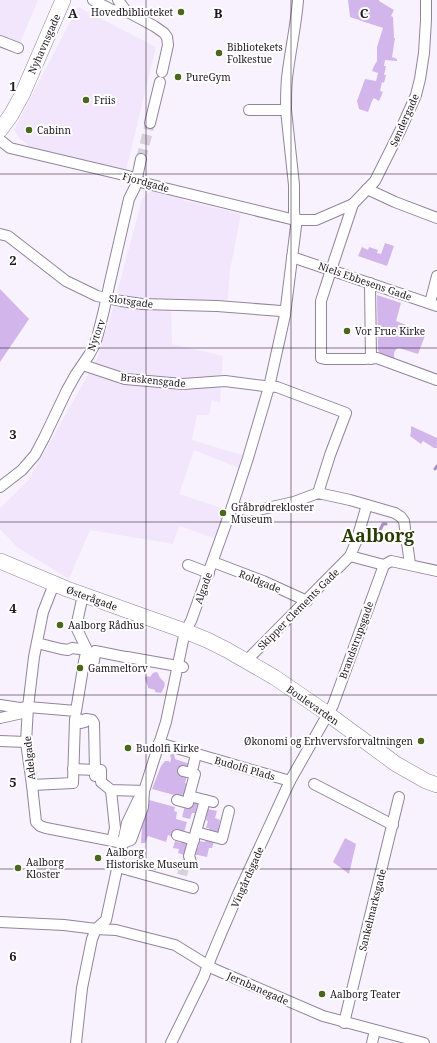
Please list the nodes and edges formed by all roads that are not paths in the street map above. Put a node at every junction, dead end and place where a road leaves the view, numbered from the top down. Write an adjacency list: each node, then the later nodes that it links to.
1 (53, 0): 12 (street, Nyhavnsgade)
2 (63, 0): 14 (street, Nyhavnsgade)
3 (93, 0): 7 (street)
4 (118, 0): 7 (street)
5 (298, 0): 11 (street, Algade)
6 (426, 0): 18 (street, Søndergade)
7 (125, 8): 13 (street)
8 (0, 41): 9 (street)
9 (18, 48)
10 (249, 110): 11 (street)
11 (286, 110): 20 (street, Algade)
12 (0, 113)
13 (150, 123)
14 (0, 130)
15 (0, 140): 17 (street, Fjordgade)
16 (141, 159): 17 (street, Nytorv)
17 (136, 180): 20 (street, Fjordgade); 27 (street, Nytorv)
18 (367, 189): 19 (street, Søndergade); 21 (street)
19 (353, 204): 20 (street, Søndergade); 24 (street, Søndergade)
20 (294, 216): 23 (street, Algade)
21 (437, 218)
22 (0, 234): 27 (street, Slotsgade)
23 (292, 256): 24 (street, Niels Ebbesens Gade); 33 (street, Algade)
24 (330, 270): 26 (street, Niels Ebbesens Gade); 30 (street, Søndergade)
25 (437, 276): 28 (street)
26 (370, 283): 28 (street, Niels Ebbesens Gade); 30 (street)
27 (106, 298): 29 (street, Slotsgade); 31 (street, Nytorv)
28 (433, 304)
29 (281, 311)
30 (372, 359): 32 (street)
31 (83, 364): 33 (street, Braskensgade); 34 (street, Nytorv)
32 (437, 380)
33 (269, 387): 35 (street, Braskensgade); 37 (street, Algade)
34 (0, 487)
35 (318, 493): 36 (street); 37 (street)
36 (368, 506): 38 (street, Skipper Clements Gade); 41 (street)
37 (232, 507): 40 (street, Algade)
38 (350, 556): 43 (street); 48 (street, Skipper Clements Gade)
39 (0, 561): 46 (street, Østerågade)
40 (213, 562): 45 (street, Algade); 48 (street, Roldgade)
41 (410, 564): 43 (street); 44 (street)
42 (188, 565): 45 (street)
43 (384, 565): 56 (street, Brandstrupsgade)
44 (437, 571)
45 (209, 573): 49 (street, Algade)
46 (54, 584): 47 (street, Østerågade); 50 (street, Adelgade)
47 (83, 595): 49 (street, Østerågade); 51 (street)
48 (307, 601): 52 (street, Skipper Clements Gade)
49 (185, 631): 52 (street, Boulevarden); 53 (street, Algade)
50 (37, 643): 51 (street); 55 (street, Adelgade)
51 (88, 654): 53 (street); 55 (street)
52 (246, 661): 56 (street, Boulevarden)
53 (181, 667): 60 (street, Algade)
54 (0, 705): 55 (street)
55 (27, 709): 57 (street); 59 (street, Adelgade)
56 (328, 714): 65 (street, Vingårdsgade); 68 (street, Boulevarden)
57 (0, 718)
58 (0, 741): 59 (street)
59 (26, 742): 67 (street, Adelgade)
60 (159, 743): 62 (street, Budolfi Plads); 70 (street, Algade)
61 (204, 745): 62 (street, Budolfi Plads)
62 (193, 763): 65 (street, Budolfi Plads); 71 (street, Budolfi Plads)
63 (73, 769): 64 (street); 64 (street); 67 (street)
64 (99, 773): 69 (street)
65 (290, 781): 85 (street, Vingårdsgade)
66 (314, 784): 75 (street)
67 (32, 785): 78 (street, Adelgade)
68 (437, 785)
69 (111, 790): 70 (street); 78 (street)
70 (144, 791): 79 (street, Algade)
71 (189, 796): 73 (street); 77 (street)
72 (399, 797): 75 (street, Sankelmarksgade)
73 (177, 800)
74 (229, 811): 77 (street)
75 (393, 825): 86 (street, Sankelmarksgade)
76 (177, 835): 77 (street)
77 (195, 836): 80 (street)
78 (112, 841): 79 (street, Adelgade)
79 (123, 843): 81 (street, Algade)
80 (187, 859)
81 (118, 867): 82 (street); 84 (street, Algade)
82 (193, 888)
83 (0, 922): 84 (street, Jernbanegade)
84 (96, 929): 85 (street, Jernbanegade); 88 (street, Algade)
85 (207, 965): 86 (street, Jernbanegade); 89 (street, Vingårdsgade)
86 (344, 1023): 87 (street, Jernbanegade)
87 (375, 1030): 90 (street); 91 (street, Jernbanegade)
88 (76, 1043)
89 (171, 1043)
90 (372, 1043)
91 (424, 1043)

